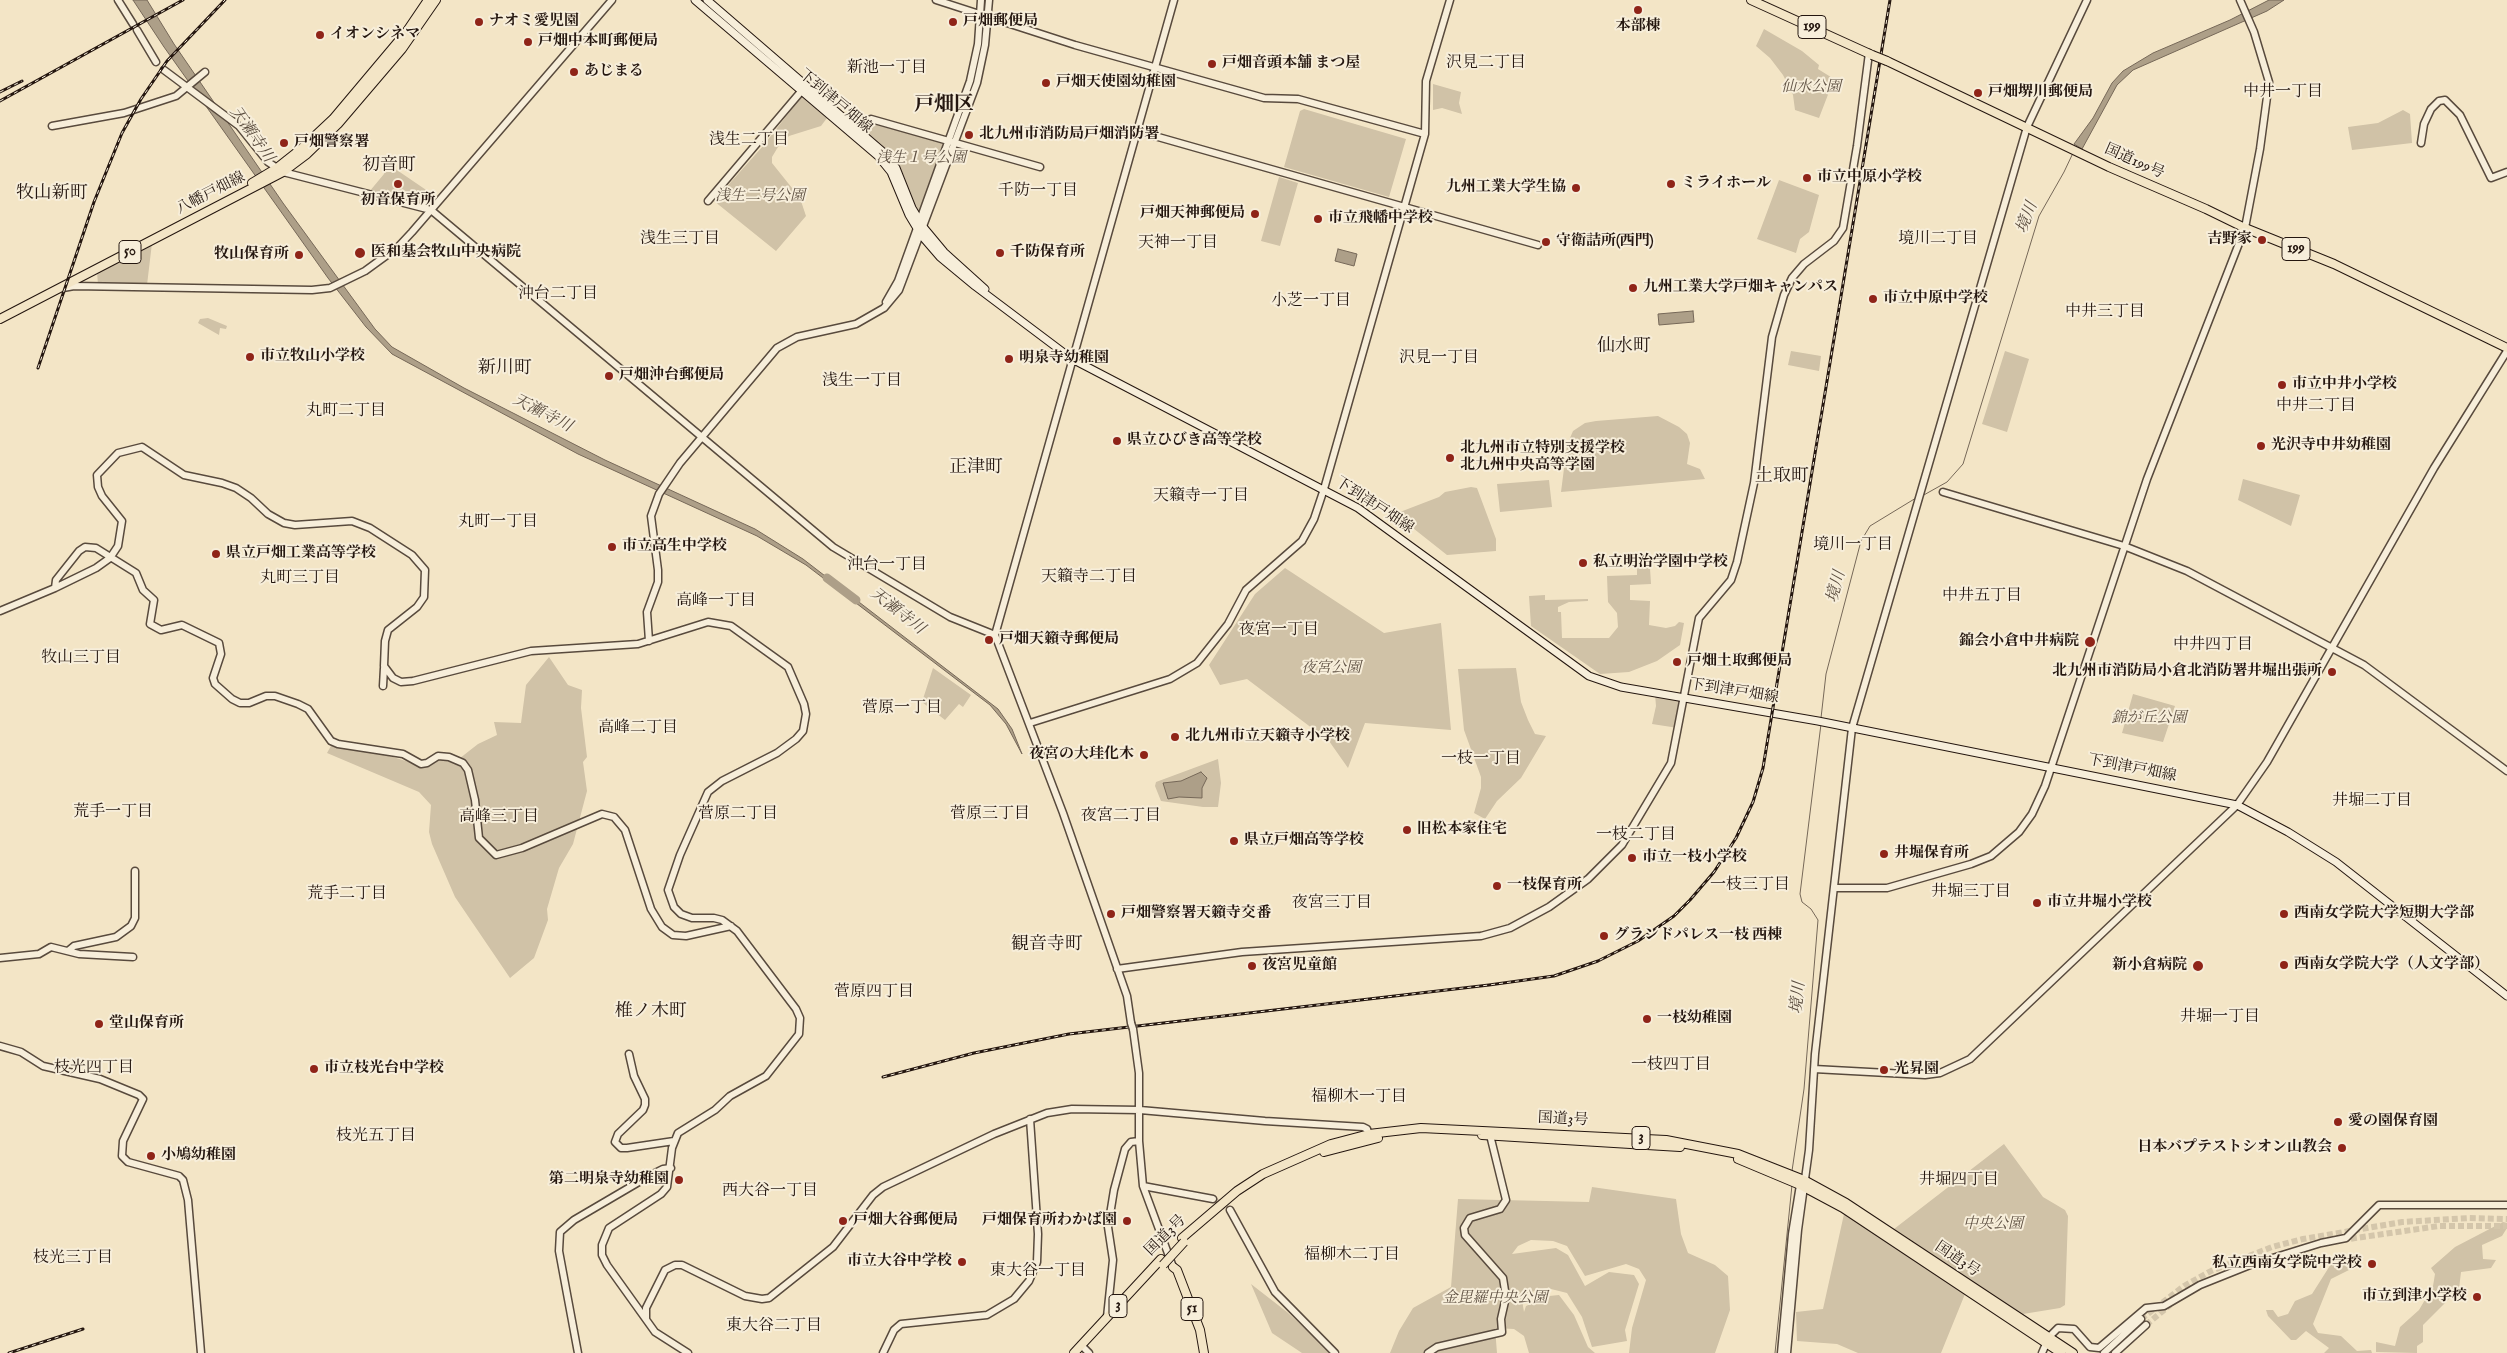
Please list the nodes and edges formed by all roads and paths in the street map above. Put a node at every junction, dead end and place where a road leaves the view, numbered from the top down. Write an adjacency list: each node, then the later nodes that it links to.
1 (118, 0): 17 (street)
2 (428, 0): 32 (main road, 八幡戸畑線 / 50)
3 (436, 0): 32 (main road, 八幡戸畑線 / 50)
4 (612, 0): 37 (street)
5 (695, 0): 22 (main road, 下到津戸畑線)
6 (707, 0): 22 (main road, 下到津戸畑線)
7 (936, 0): 15 (street)
8 (981, 0): 15 (street)
9 (989, 0): 15 (street)
10 (1174, 0): 18 (street)
11 (1450, 0): 27 (street)
12 (1751, 0): 16 (main road, 国道199号 / 199)
13 (2087, 0): 24 (street)
14 (2240, 0): 39 (street)
15 (984, 15): 18 (street); 28 (street); 29 (street)
16 (1870, 54): 24 (main road, 国道199号 / 199, bridge); 59 (street)
17 (156, 62)
18 (1155, 68): 26 (street); 27 (street)
19 (164, 70): 21 (street)
20 (206, 72): 21 (street)
21 (188, 86): 23 (street); 32 (street)
22 (804, 88): 25 (main road, 下到津戸畑線); 35 (street)
23 (52, 126)
24 (2026, 127): 39 (main road, 国道199号 / 199); 61 (street)
25 (851, 129): 28 (street); 38 (main road, 下到津戸畑線); 40 (main road, 下到津戸畑線)
26 (1137, 131): 36 (street); 46 (street)
27 (1425, 134): 36 (street)
28 (948, 141): 29 (street); 38 (street)
29 (956, 143): 31 (street); 40 (street)
30 (2421, 143): 33 (street)
31 (1040, 167)
32 (280, 170): 34 (main road, 八幡戸畑線 / 50); 37 (street)
33 (2507, 172)
34 (259, 182): 42 (main road, 八幡戸畑線 / 50); 43 (main road, 八幡戸畑線 / 50)
35 (708, 201)
36 (1404, 207): 41 (street); 48 (street)
37 (430, 210): 42 (street); 47 (street)
38 (919, 220): 40 (main road, 下到津戸畑線)
39 (2245, 228): 45 (main road, 国道199号 / 199); 50 (street)
40 (921, 230): 46 (main road, 下到津戸畑線); 47 (street)
41 (1538, 245)
42 (55, 290): 44 (main road, 八幡戸畑線 / 50)
43 (0, 313)
44 (0, 319)
45 (2507, 349): 56 (street)
46 (1072, 359): 48 (main road, 下到津戸畑線); 54 (street)
47 (701, 436): 54 (street); 55 (street)
48 (1324, 489): 59 (main road, 下到津戸畑線); 60 (street)
49 (1943, 492): 50 (street)
50 (2124, 546): 56 (street); 62 (street)
51 (110, 558): 52 (street); 52 (street); 57 (street); 67 (street)
52 (55, 588): 53 (street)
53 (0, 611)
54 (995, 635): 60 (street)
55 (648, 640): 57 (street); 67 (street)
56 (2332, 647): 63 (street); 64 (street)
57 (384, 666): 58 (street)
58 (383, 686)
59 (1685, 698): 61 (main road, 下到津戸畑線); 71 (street)
60 (1030, 723): 71 (street)
61 (1852, 728): 62 (main road, 下到津戸畑線); 66 (street)
62 (2052, 767): 64 (main road, 下到津戸畑線); 66 (street)
63 (2507, 771)
64 (2237, 805): 72 (main road, 下到津戸畑線); 75 (street)
65 (134, 871): 68 (street)
66 (1834, 888): 75 (street)
67 (731, 926): 80 (street)
68 (68, 951): 69 (street); 70 (street)
69 (133, 957)
70 (0, 958)
71 (1117, 970): 76 (street)
72 (2507, 996)
73 (0, 1046): 96 (street)
74 (629, 1054): 80 (street)
75 (1814, 1069): 83 (street)
76 (1140, 1110): 77 (street); 79 (street); 81 (street)
77 (1030, 1119): 91 (street); 99 (street)
78 (1490, 1135): 79 (main road, 国道3号 / 3); 83 (main road, 国道3号 / 3); 104 (street)
79 (1370, 1137): 83 (main road, 国道3号 / 3); 88 (main road, 国道3号 / 3, bridge)
80 (674, 1141): 82 (street)
81 (1139, 1141): 84 (street); 90 (street)
82 (671, 1168): 91 (street); 97 (street)
83 (1803, 1184): 94 (main road, 国道3号 / 3); 105 (street); 106 (street)
84 (1143, 1186): 85 (street); 89 (street)
85 (1213, 1199)
86 (2507, 1205): 94 (street)
87 (1230, 1210): 103 (street)
88 (1162, 1262): 90 (main road, 国道3号 / 3); 95 (main road, 国道3号 / 3)
89 (1173, 1267): 101 (main road, 51); 102 (main road, 51)
90 (1107, 1318): 95 (main road, 国道3号 / 3)
91 (646, 1319): 98 (street)
92 (2141, 1319): 110 (street)
93 (2146, 1324): 111 (street)
94 (2047, 1339): 107 (street); 108 (main road, 国道3号 / 3); 109 (main road, 国道3号 / 3)
95 (1083, 1350): 100 (main road, 国道3号 / 3)
96 (201, 1353)
97 (578, 1353)
98 (688, 1353)
99 (883, 1353)
100 (1074, 1353)
101 (1200, 1353)
102 (1204, 1353)
103 (1335, 1353)
104 (1428, 1353)
105 (1782, 1353)
106 (1787, 1353)
107 (2042, 1353)
108 (2061, 1353)
109 (2073, 1353)
110 (2104, 1353)
111 (2115, 1353)

